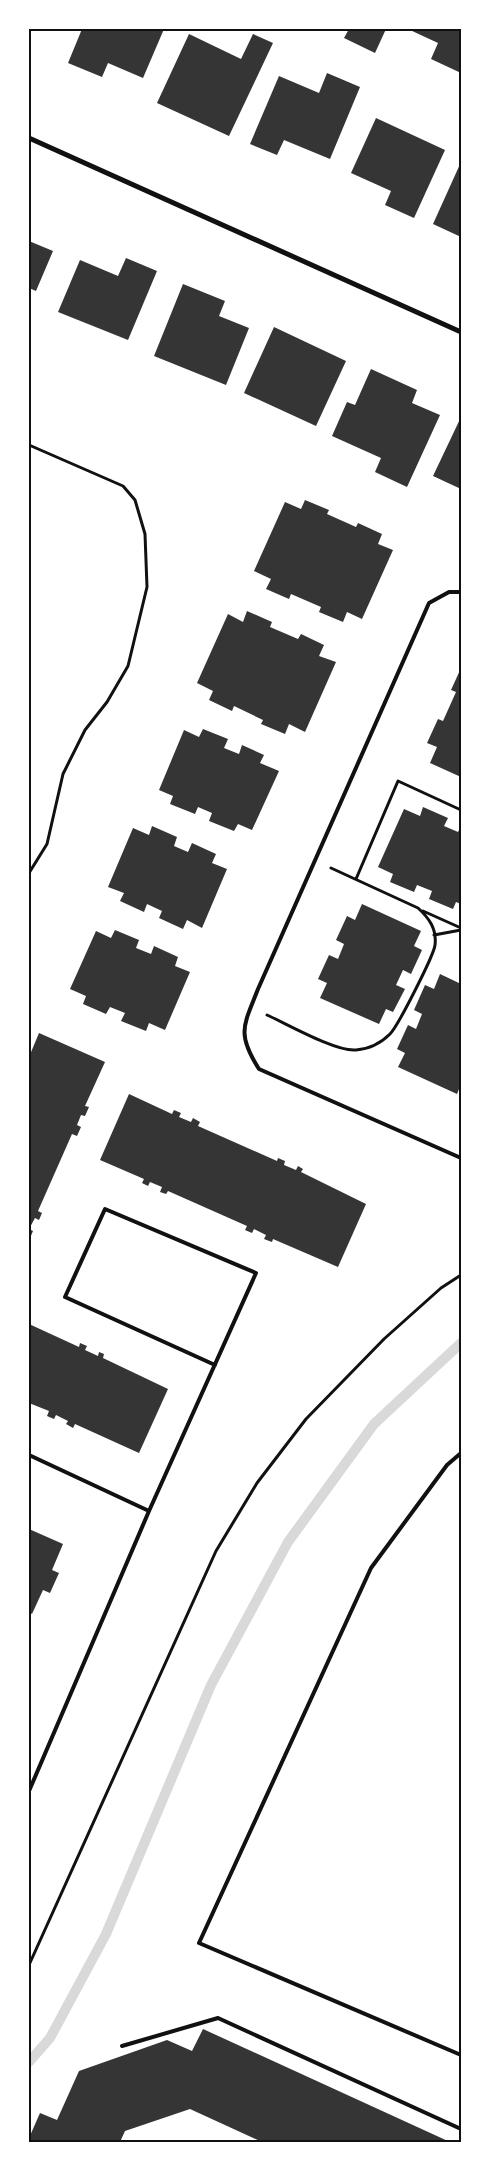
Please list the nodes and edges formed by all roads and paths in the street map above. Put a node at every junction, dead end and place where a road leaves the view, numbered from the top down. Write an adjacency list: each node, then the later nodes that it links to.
1 (29, 138): 2 (street)
2 (461, 332)
3 (29, 445): 7 (path)
4 (461, 592): 6 (lane)
5 (461, 810): 8 (path)
6 (315, 860): 8 (path); 12 (lane)
7 (29, 873)
8 (356, 879): 9 (path)
9 (418, 908): 10 (path); 11 (path)
10 (461, 929): 11 (path)
11 (434, 935): 12 (path)
12 (251, 1008): 13 (lane)
13 (461, 1158)
14 (461, 1275): 20 (path)
15 (215, 1365): 15 (lane); 18 (lane)
16 (461, 1454): 22 (lane)
17 (29, 1455): 18 (lane)
18 (149, 1511): 19 (lane)
19 (29, 1791)
20 (29, 1965)
21 (122, 2046): 23 (lane)
22 (461, 2055)
23 (461, 2129)

